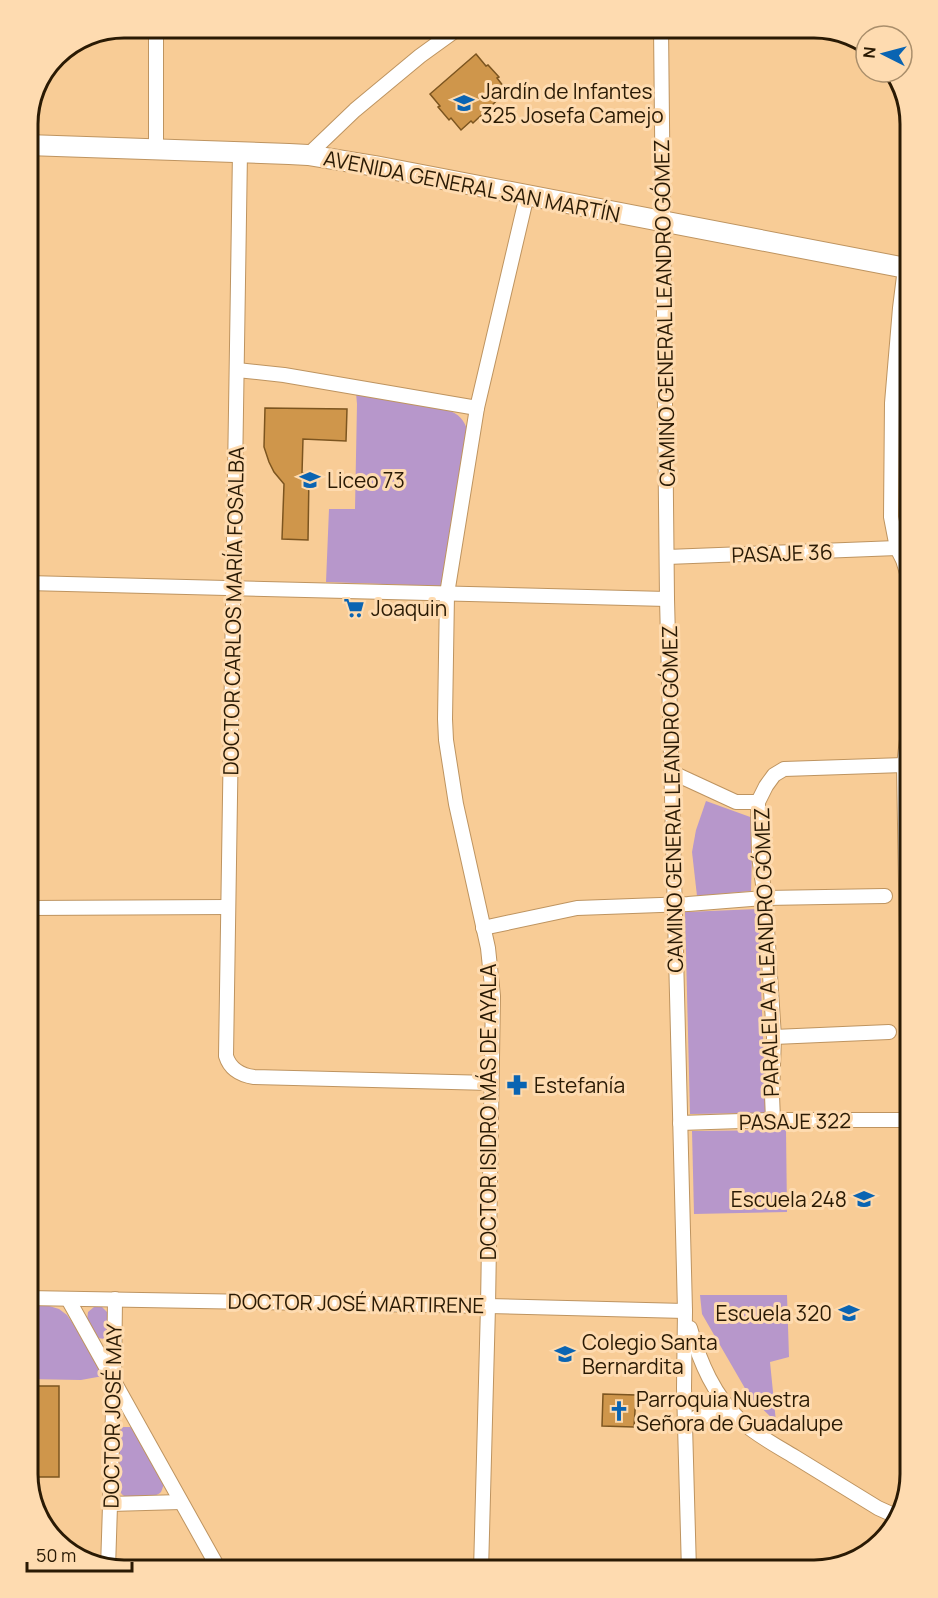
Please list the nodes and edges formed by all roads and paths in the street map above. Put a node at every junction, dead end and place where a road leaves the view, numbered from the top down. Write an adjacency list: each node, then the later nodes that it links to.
1 (156, 37): 5 (street)
2 (446, 37): 7 (street)
3 (661, 38): 9 (street, CAMINO GENERAL LEANDRO GÓMEZ)
4 (38, 145): 5 (main road, AVENIDA GENERAL SAN MARTÍN)
5 (156, 150): 6 (main road, AVENIDA GENERAL SAN MARTÍN)
6 (240, 152): 7 (main road, AVENIDA GENERAL SAN MARTÍN); 12 (street, DOCTOR CARLOS MARÍA FOSALBA)
7 (308, 155): 8 (main road, AVENIDA GENERAL SAN MARTÍN)
8 (527, 195): 9 (main road, AVENIDA GENERAL SAN MARTÍN); 13 (street, DOCTOR ISIDRO MÁS DE AYALA)
9 (663, 222): 10 (main road, AVENIDA GENERAL SAN MARTÍN); 16 (street, CAMINO GENERAL LEANDRO GÓMEZ)
10 (900, 267)
11 (900, 308): 14 (street)
12 (237, 370): 13 (street); 18 (street, DOCTOR CARLOS MARÍA FOSALBA)
13 (477, 408): 19 (street, DOCTOR ISIDRO MÁS DE AYALA)
14 (897, 548): 15 (street); 16 (street, PASAJE 36)
15 (900, 554)
16 (667, 557): 20 (street, CAMINO GENERAL LEANDRO GÓMEZ)
17 (38, 583): 18 (street)
18 (234, 587): 19 (street); 27 (street, DOCTOR CARLOS MARÍA FOSALBA)
19 (447, 594): 20 (street); 29 (street, DOCTOR ISIDRO MÁS DE AYALA)
20 (668, 599): 22 (street, CAMINO GENERAL LEANDRO GÓMEZ)
21 (900, 765): 23 (street, PARALELA A LEANDRO GÓMEZ)
22 (671, 772): 23 (street); 26 (street, CAMINO GENERAL LEANDRO GÓMEZ)
23 (758, 802): 25 (street, PARALELA A LEANDRO GÓMEZ)
24 (885, 896): 25 (street)
25 (765, 898): 26 (street); 31 (street, PARALELA A LEANDRO GÓMEZ)
26 (675, 905): 29 (street); 35 (street, CAMINO GENERAL LEANDRO GÓMEZ)
27 (228, 907): 28 (street); 32 (street, DOCTOR CARLOS MARÍA FOSALBA)
28 (37, 908)
29 (483, 928): 32 (street, DOCTOR ISIDRO MÁS DE AYALA)
30 (889, 1032): 31 (street)
31 (774, 1037): 33 (street, PARALELA A LEANDRO GÓMEZ)
32 (491, 1083): 39 (street, DOCTOR ISIDRO MÁS DE AYALA)
33 (773, 1120): 34 (street, PASAJE 322); 35 (street, PASAJE 322)
34 (900, 1120)
35 (680, 1123): 40 (street, CAMINO GENERAL LEANDRO GÓMEZ)
36 (37, 1298): 37 (street, DOCTOR JOSÉ MARTIRENE)
37 (68, 1299): 38 (street, DOCTOR JOSÉ MARTIRENE); 41 (street)
38 (115, 1299): 39 (street, DOCTOR JOSÉ MARTIRENE); 41 (street, DOCTOR JOSÉ MAY)
39 (488, 1306): 40 (street, DOCTOR JOSÉ MARTIRENE); 49 (street, DOCTOR ISIDRO MÁS DE AYALA)
40 (685, 1311): 42 (street); 43 (street, CAMINO GENERAL LEANDRO GÓMEZ)
41 (114, 1381): 44 (street); 45 (street, DOCTOR JOSÉ MAY)
42 (732, 1411): 43 (street); 46 (street)
43 (686, 1425): 50 (street, CAMINO GENERAL LEANDRO GÓMEZ)
44 (181, 1502): 45 (street); 48 (street)
45 (110, 1504): 47 (street, DOCTOR JOSÉ MAY)
46 (891, 1514)
47 (108, 1559)
48 (214, 1560)
49 (481, 1560)
50 (689, 1560)

